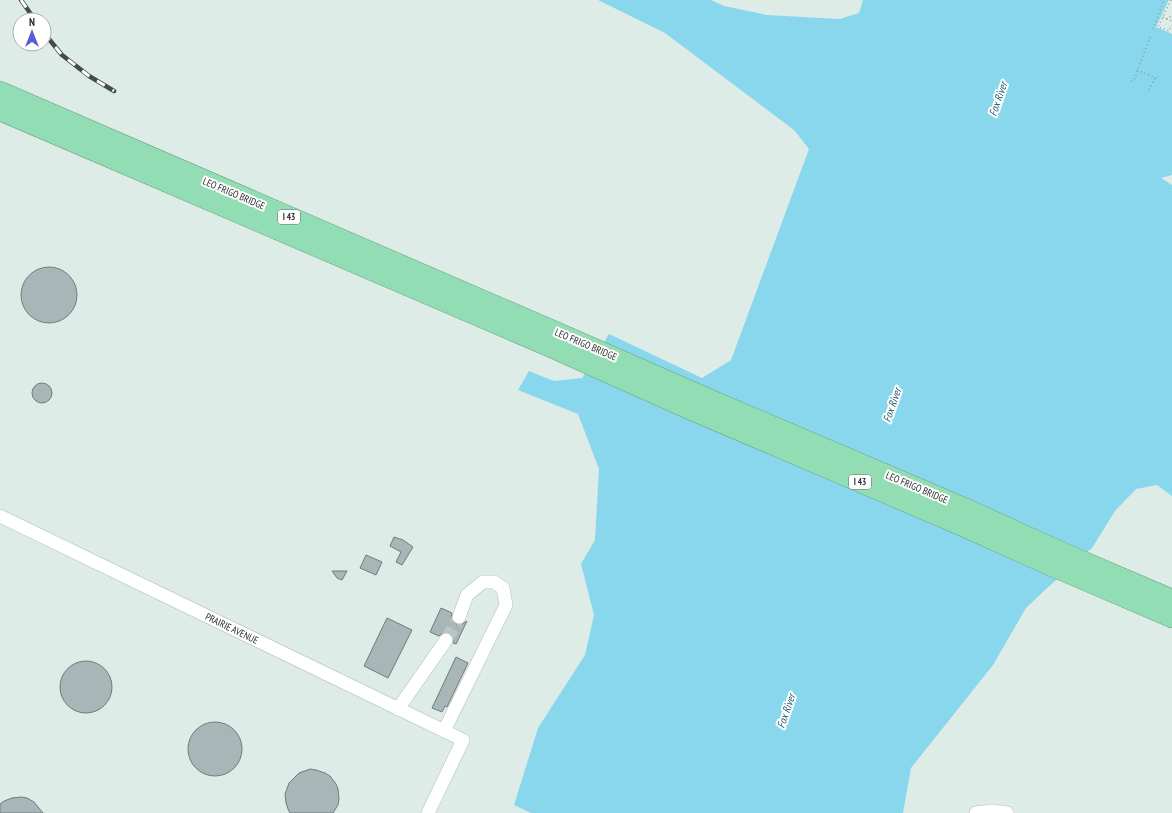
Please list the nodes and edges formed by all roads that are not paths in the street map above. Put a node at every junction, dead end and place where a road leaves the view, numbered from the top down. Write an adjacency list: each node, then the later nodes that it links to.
1 (0, 91): 4 (highway, LEO FRIGO BRIDGE / I 43)
2 (0, 110): 6 (highway, I 43)
3 (0, 516): 8 (street, PRAIRIE AVENUE)
4 (1172, 599)
5 (459, 616): 9 (street)
6 (1172, 618)
7 (446, 640): 8 (street)
8 (398, 709): 9 (street, PRAIRIE AVENUE)
9 (444, 731): 10 (street, PRAIRIE AVENUE)
10 (428, 813)
11 (976, 813): 12 (street)
12 (1007, 813)

